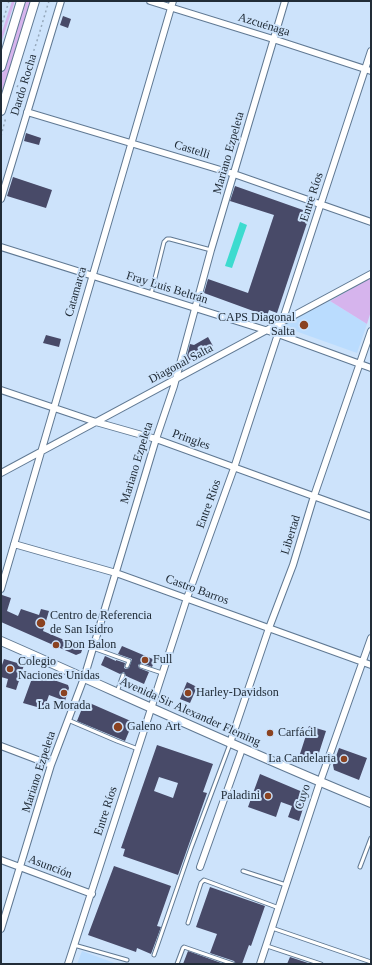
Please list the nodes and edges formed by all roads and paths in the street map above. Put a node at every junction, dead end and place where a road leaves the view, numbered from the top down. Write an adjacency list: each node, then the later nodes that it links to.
1 (9, 1): 10 (path)
2 (21, 1): 13 (main road)
3 (35, 1): 17 (main road)
4 (49, 1): 15 (path)
5 (61, 1): 16 (street, Dardo Rocha)
6 (150, 1): 9 (street, Azcuénaga)
7 (173, 1): 9 (street, Catamarca)
8 (285, 1): 11 (street, Mariano Ezpeleta)
9 (171, 8): 11 (street, Azcuénaga); 19 (street, Catamarca)
10 (1, 27)
11 (273, 39): 14 (street, Azcuénaga); 20 (street, Mariano Ezpeleta)
12 (371, 51): 14 (street, Entre Ríos)
13 (1, 67)
14 (368, 70): 22 (street, Entre Ríos)
15 (15, 89)
16 (27, 112): 19 (street, Castelli); 21 (street, Dardo Rocha)
17 (4, 114): 18 (path)
18 (1, 136)
19 (131, 142): 20 (street, Castelli); 27 (street, Catamarca)
20 (234, 174): 22 (street, Castelli); 25 (street, Mariano Ezpeleta)
21 (1, 199)
22 (321, 204): 23 (street, Castelli); 30 (street, Entre Ríos)
23 (371, 222)
24 (1, 247): 27 (street, Fray Luis Beltrán)
25 (211, 250): 28 (lane); 29 (street, Mariano Ezpeleta)
26 (371, 274): 30 (street, Diagonal Salta)
27 (93, 276): 28 (street, Fray Luis Beltrán); 38 (street, Catamarca)
28 (151, 294): 29 (street, Fray Luis Beltrán)
29 (196, 308): 31 (street, Fray Luis Beltrán); 36 (street, Mariano Ezpeleta)
30 (282, 322): 31 (street, Diagonal Salta); 33 (street, Entre Ríos)
31 (266, 330): 33 (street, Fray Luis Beltrán); 36 (street, Diagonal Salta)
32 (371, 332): 34 (street, Libertad)
33 (278, 334): 34 (street, Fray Luis Beltrán); 42 (street, Entre Ríos)
34 (360, 364): 35 (street, Fray Luis Beltrán); 44 (street, Libertad)
35 (371, 368)
36 (176, 379): 39 (street, Diagonal Salta); 40 (street, Mariano Ezpeleta)
37 (1, 390): 38 (street, Pringles)
38 (54, 408): 39 (street, Pringles); 41 (street, Catamarca)
39 (96, 422): 40 (street, Pringles); 41 (street, Diagonal Salta)
40 (156, 440): 42 (street, Pringles); 47 (street, Mariano Ezpeleta)
41 (42, 451): 43 (street, Diagonal Salta); 46 (street, Catamarca)
42 (234, 468): 44 (street, Pringles); 49 (street, Entre Ríos)
43 (1, 473)
44 (314, 496): 45 (street, Pringles); 50 (street, Libertad)
45 (371, 517)
46 (14, 544): 47 (street, Castro Barros); 48 (street, Catamarca)
47 (116, 573): 49 (street, Castro Barros); 53 (street, Mariano Ezpeleta)
48 (1, 589)
49 (187, 598): 50 (street, Castro Barros); 58 (street, Entre Ríos)
50 (270, 628): 54 (street, Castro Barros); 64 (street, Libertad)
51 (371, 638): 54 (street, Cuyo)
52 (1, 641): 60 (main road, Avenida Sir Alexander Fleming)
53 (93, 648): 56 (lane); 60 (street, Mariano Ezpeleta)
54 (363, 662): 55 (street, Castro Barros); 69 (street, Cuyo)
55 (371, 665)
56 (127, 666)
57 (141, 666): 58 (lane)
58 (162, 673): 62 (street, Entre Ríos)
59 (123, 675): 61 (lane)
60 (84, 678): 61 (main road, Avenida Sir Alexander Fleming); 63 (street, Mariano Ezpeleta)
61 (117, 692): 62 (main road, Avenida Sir Alexander Fleming)
62 (151, 708): 64 (main road, Avenida Sir Alexander Fleming); 66 (street, Entre Ríos)
63 (68, 720): 66 (lane); 68 (street, Mariano Ezpeleta)
64 (230, 743): 67 (main road, Avenida Sir Alexander Fleming); 85 (lane)
65 (1, 746): 68 (street)
66 (138, 749): 78 (street, Entre Ríos)
67 (242, 749): 69 (main road, Avenida Sir Alexander Fleming); 74 (street)
68 (51, 765): 73 (street, Mariano Ezpeleta)
69 (320, 782): 70 (main road, Avenida Sir Alexander Fleming); 77 (street, Cuyo)
70 (371, 803)
71 (371, 838): 75 (lane)
72 (1, 860): 73 (street, Asunción)
73 (21, 867): 78 (street, Asunción); 82 (street, Mariano Ezpeleta)
74 (200, 867)
75 (360, 867)
76 (243, 871): 77 (lane)
77 (286, 885): 79 (street, Cuyo)
78 (92, 894): 83 (street, Entre Ríos)
79 (279, 908): 80 (lane); 81 (street, Cuyo)
80 (188, 923)
81 (272, 928): 84 (street, Cuyo); 87 (lane)
82 (1, 929)
83 (74, 945): 86 (lane); 88 (street, Entre Ríos)
84 (266, 946): 91 (street, Cuyo); 92 (lane)
85 (154, 955)
86 (127, 960)
87 (371, 962)
88 (68, 964)
89 (177, 964): 90 (lane)
90 (233, 964)
91 (260, 964)
92 (321, 964)

